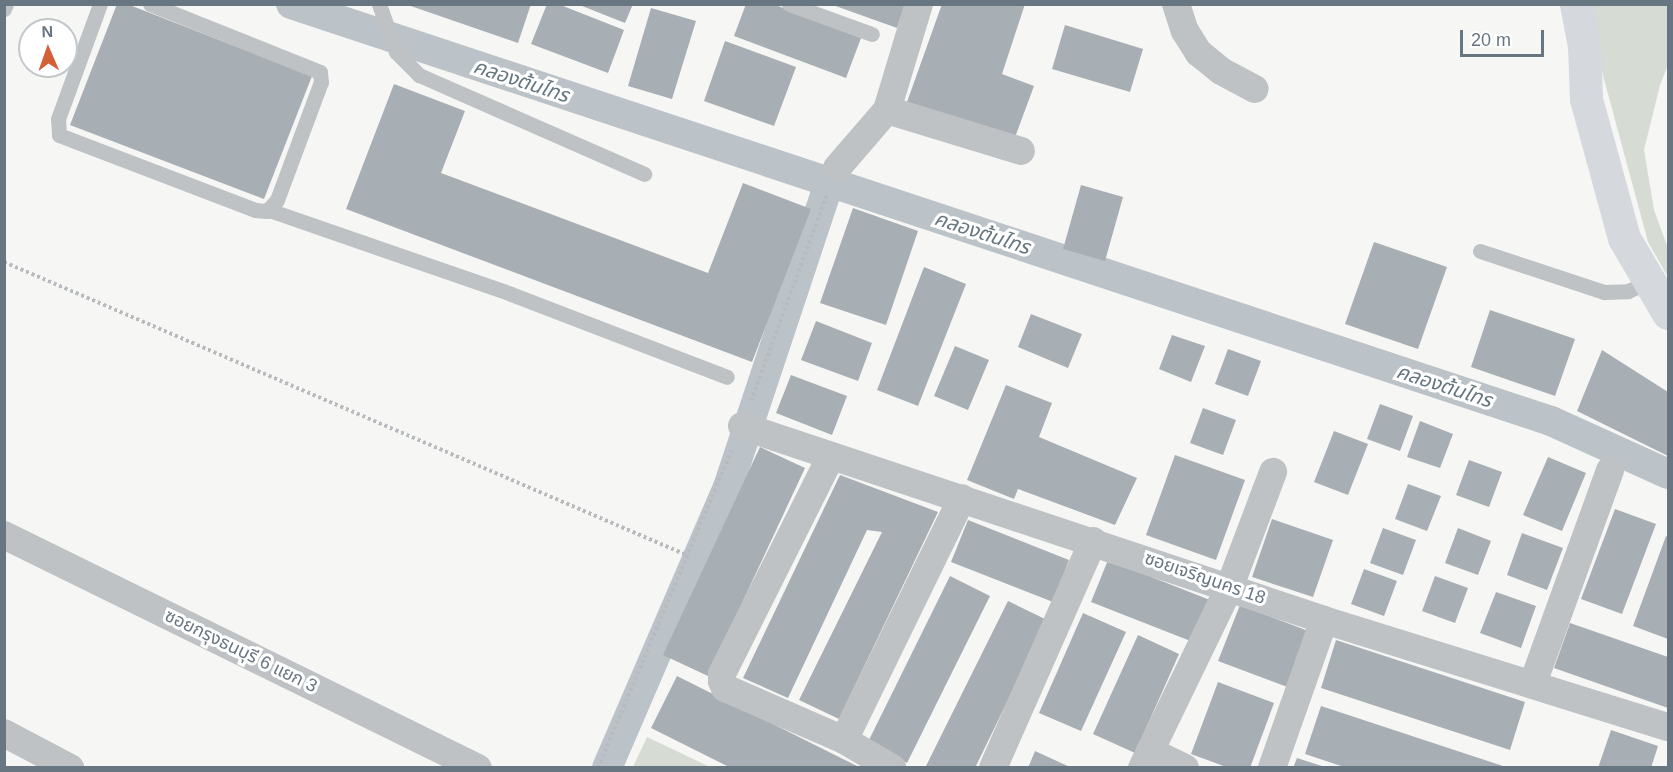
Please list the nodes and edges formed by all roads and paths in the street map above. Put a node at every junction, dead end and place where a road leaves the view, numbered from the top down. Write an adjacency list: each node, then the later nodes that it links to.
1 (6, 4): 9 (lane)
2 (100, 4): 16 (lane)
3 (150, 4): 16 (lane)
4 (789, 4): 10 (lane)
5 (919, 4): 12 (street)
6 (1176, 4): 11 (street)
7 (1576, 4): 19 (main road)
8 (379, 7): 15 (lane)
9 (4, 9)
10 (872, 34)
11 (1255, 89)
12 (887, 110): 13 (street); 14 (street)
13 (1021, 151)
14 (837, 168): 22 (path)
15 (644, 174)
16 (269, 210): 21 (lane)
17 (1480, 251): 19 (lane)
18 (4, 261): 29 (path)
19 (1649, 281): 20 (main road)
20 (1668, 313)
21 (727, 377)
22 (742, 426): 23 (street, ซอยเจริญนคร 18); 29 (path)
23 (831, 456): 26 (street, ซอยเจริญนคร 18); 35 (street)
24 (1610, 470): 32 (street)
25 (1273, 472): 30 (street)
26 (962, 498): 28 (street, ซอยเจริญนคร 18); 35 (street)
27 (4, 535): 38 (street, ซอยกรุงธนบุรี 6 แยก 3)
28 (1093, 541): 30 (street, ซอยเจริญนคร 18); 41 (street)
29 (689, 556): 39 (path)
30 (1230, 586): 31 (street, ซอยเจริญนคร 18); 36 (street)
31 (1324, 620): 32 (street, ซอยเจริญนคร 18); 43 (street)
32 (1533, 683): 33 (street, ซอยเจริญนคร 18)
33 (1668, 727)
34 (4, 733): 37 (street)
35 (844, 740): 40 (street)
36 (1146, 759): 42 (street)
37 (70, 768)
38 (478, 768)
39 (598, 768)
40 (892, 768)
41 (993, 768)
42 (1185, 768)
43 (1272, 768)

